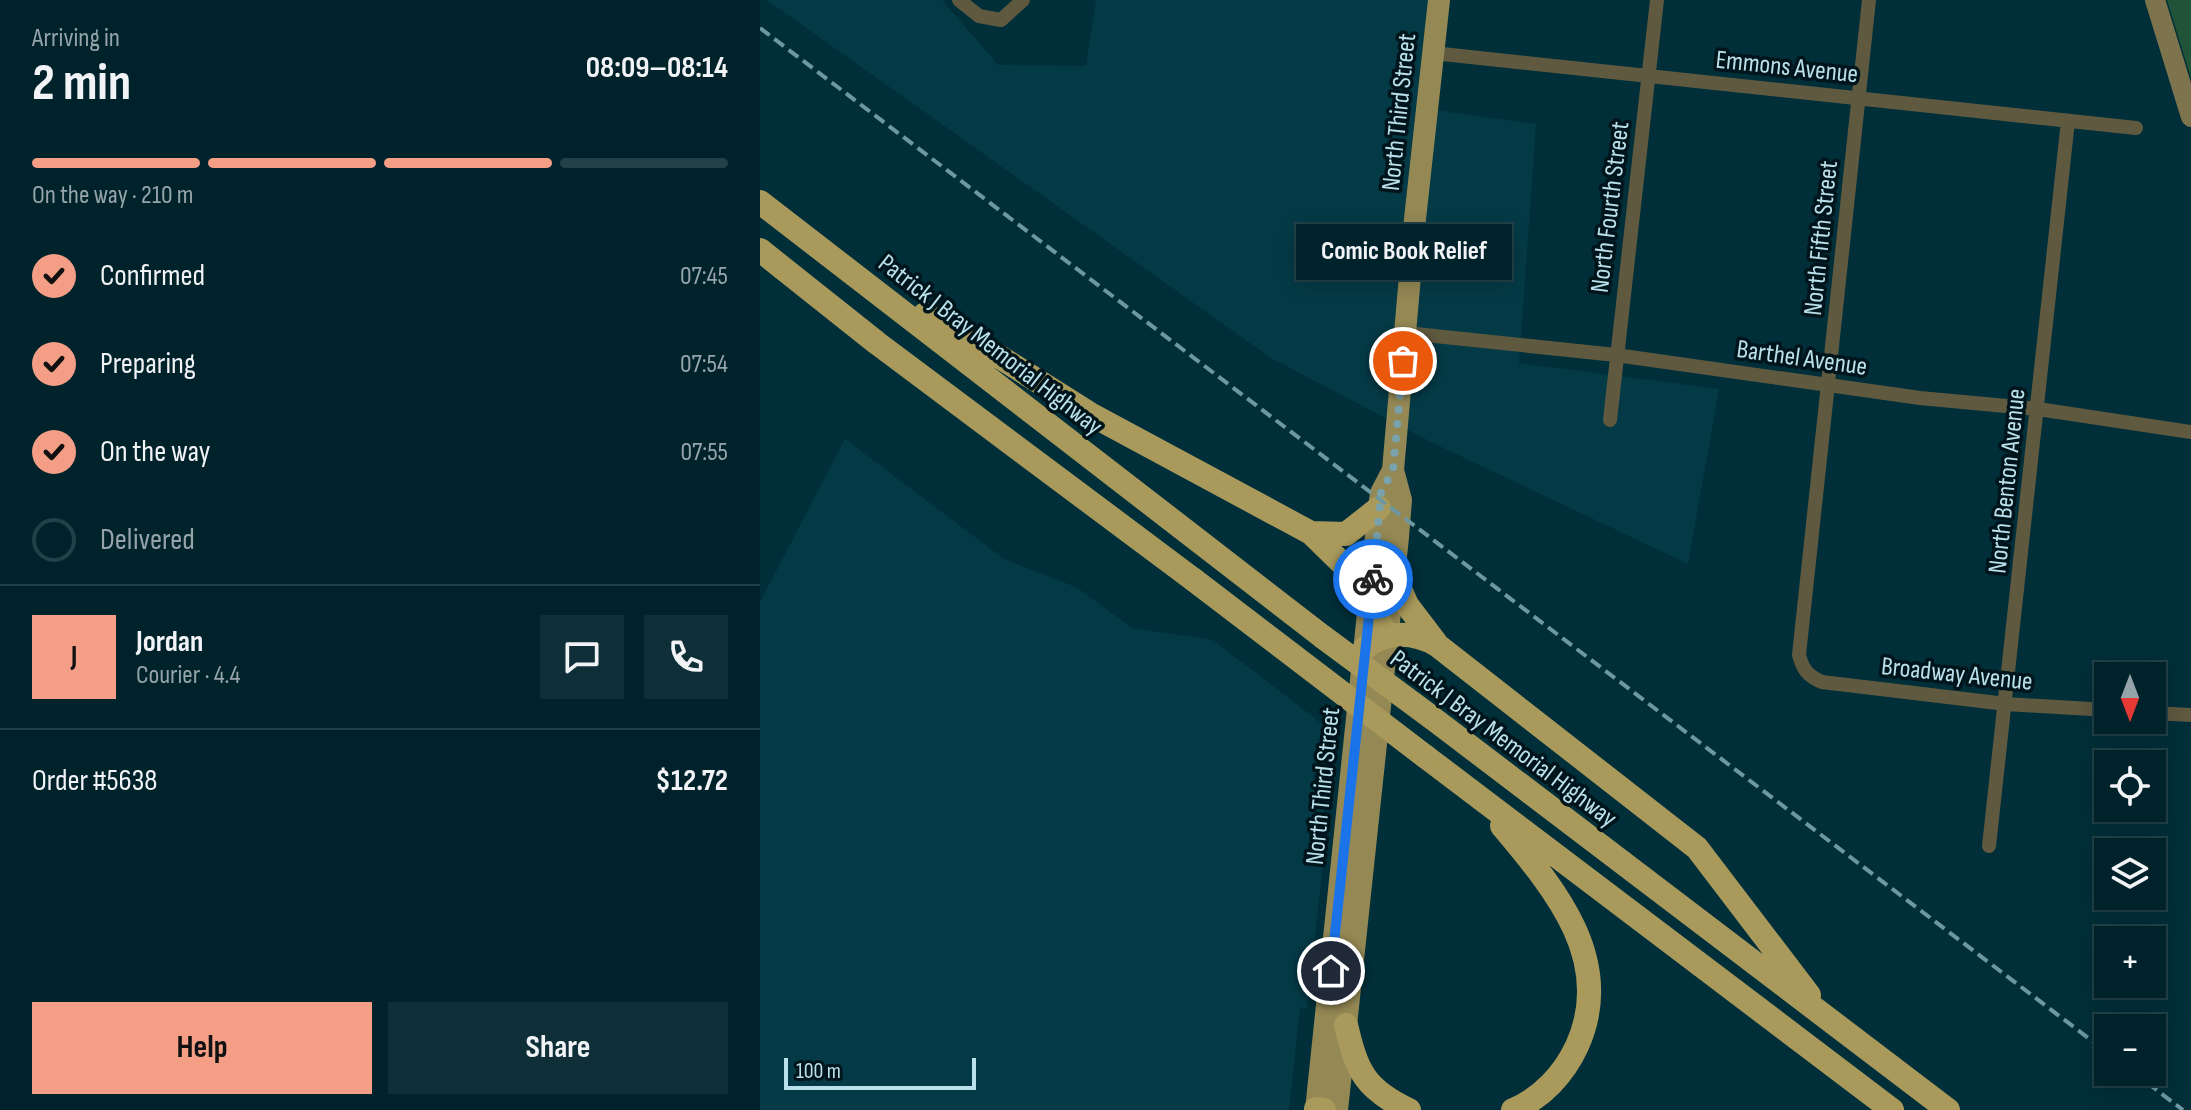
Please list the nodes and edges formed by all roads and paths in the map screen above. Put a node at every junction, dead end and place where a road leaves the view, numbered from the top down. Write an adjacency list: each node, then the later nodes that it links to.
1 (1023, 0): 7 (street)
2 (1439, 0): 8 (main road, North Third Street)
3 (1657, 0): 9 (street, North Fourth Street)
4 (1869, 0): 11 (street, North Fifth Street)
5 (2155, 0): 12 (main road)
6 (2167, 0): 10 (main road)
7 (961, 1)
8 (1433, 53): 9 (street, Emmons Avenue); 18 (main road, North Third Street)
9 (1649, 77): 11 (street, Emmons Avenue); 19 (street, North Fourth Street)
10 (2191, 78)
11 (1859, 98): 13 (street, Emmons Avenue); 20 (street, North Fifth Street)
12 (2191, 117)
13 (2068, 121): 14 (street, Emmons Avenue); 21 (street, North Benton Avenue)
14 (2136, 128)
15 (761, 203): 17 (highway, Patrick J Bray Memorial Highway)
16 (760, 250): 36 (highway, bridge)
17 (866, 283): 26 (highway); 38 (highway, Patrick J Bray Memorial Highway, bridge)
18 (1406, 333): 19 (street, Barthel Avenue); 24 (main road, North Third Street)
19 (1616, 355): 20 (street, Barthel Avenue); 22 (street, North Fourth Street)
20 (1829, 386): 21 (street, Barthel Avenue); 31 (street, North Fifth Street)
21 (2038, 409): 23 (street, Barthel Avenue); 32 (street, North Benton Avenue)
22 (1610, 420)
23 (2191, 432)
24 (1393, 470): 25 (main road, North Third Street); 27 (main road, North Third Street)
25 (1379, 508): 26 (highway); 28 (main road, North Third Street)
26 (1311, 533): 28 (highway)
27 (1394, 575): 29 (main road, North Third Street); 30 (highway)
28 (1370, 603): 29 (highway)
29 (1376, 642): 30 (highway); 39 (main road, North Third Street); 40 (main road, North Third Street)
30 (1437, 645): 38 (highway)
31 (1805, 671): 32 (street, Broadway Avenue)
32 (2006, 704): 33 (street, Broadway Avenue); 37 (street, North Benton Avenue)
33 (2094, 709)
34 (2166, 714): 35 (street)
35 (2191, 715)
36 (1472, 791): 44 (highway); 45 (highway)
37 (1989, 846)
38 (1828, 1019): 46 (highway, Patrick J Bray Memorial Highway)
39 (1346, 1025): 42 (main road, North Third Street); 43 (highway)
40 (1316, 1110): 41 (highway)
41 (1324, 1110)
42 (1337, 1110)
43 (1409, 1110)
44 (1513, 1110)
45 (1892, 1110)
46 (1948, 1110)

